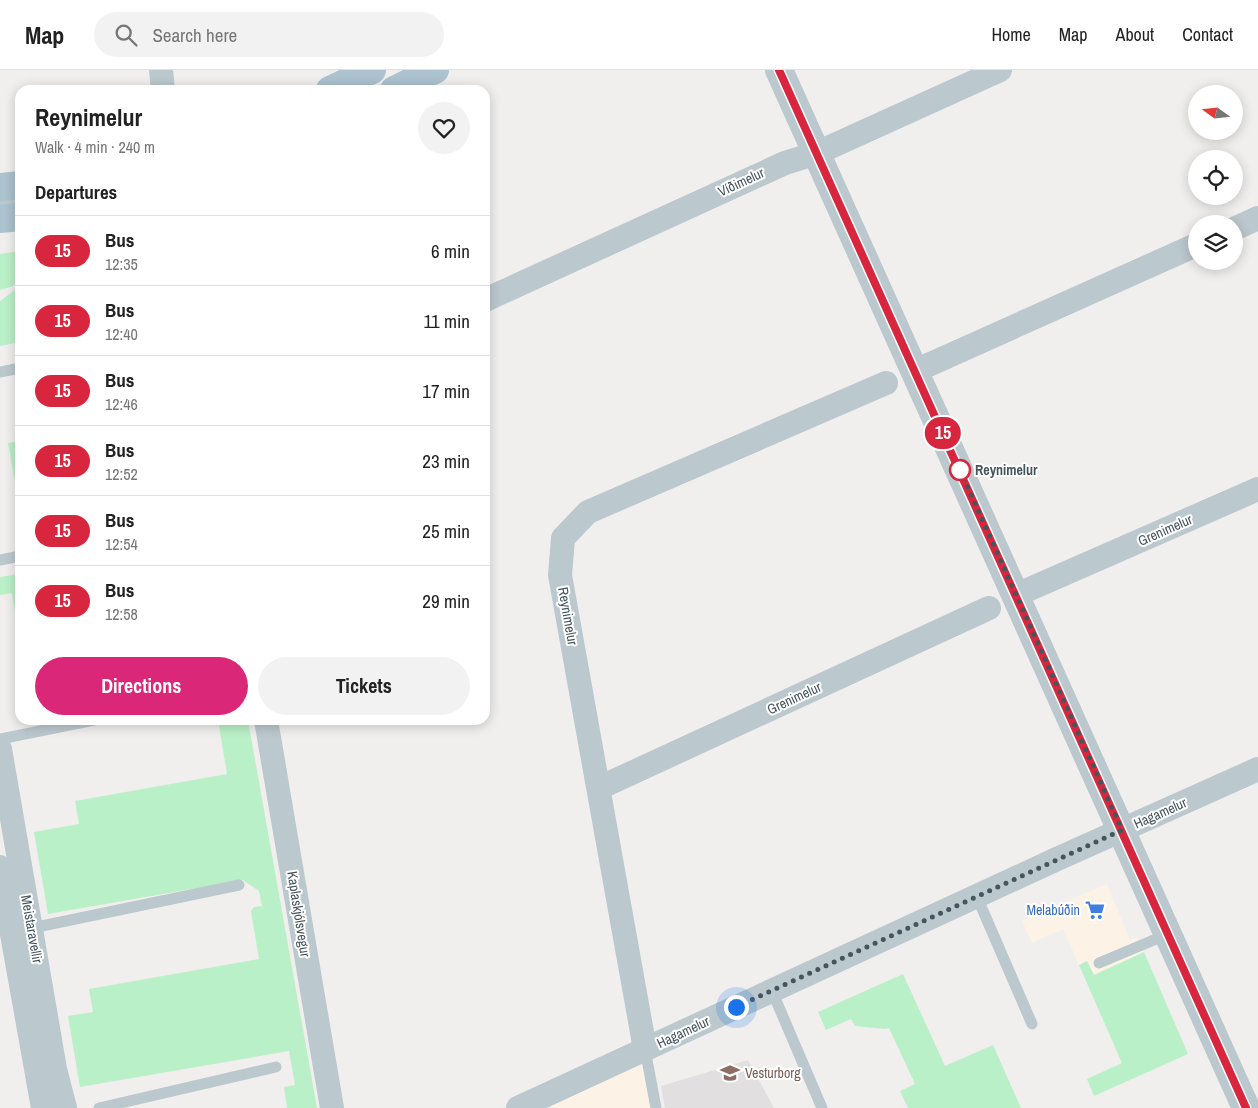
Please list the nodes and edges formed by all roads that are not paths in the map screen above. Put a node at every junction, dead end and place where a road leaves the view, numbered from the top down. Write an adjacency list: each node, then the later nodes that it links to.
1 (161, 70): 6 (street)
2 (372, 70): 7 (main road)
3 (435, 70): 8 (main road)
4 (779, 70): 9 (street)
5 (1000, 70): 9 (street, Víðimelur)
6 (162, 85)
7 (340, 85)
8 (404, 85)
9 (817, 153): 19 (street, Víðimelur); 21 (street)
10 (15, 186): 11 (main road)
11 (0, 187)
12 (15, 200): 13 (street)
13 (0, 202)
14 (15, 217): 15 (main road)
15 (0, 218)
16 (1258, 218): 17 (street)
17 (1243, 225)
18 (1188, 250): 21 (street)
19 (490, 298)
20 (15, 369): 22 (lane)
21 (915, 371): 27 (street)
22 (0, 372)
23 (886, 383): 34 (street, Reynimelur)
24 (1258, 489): 27 (street, Grenimelur)
25 (15, 557): 26 (lane)
26 (0, 560)
27 (1016, 595): 35 (street)
28 (989, 608): 34 (street, Grenimelur)
29 (69, 725): 31 (lane)
30 (267, 725): 49 (street, Kaplaskjólsvegur)
31 (0, 739)
32 (0, 749): 39 (street, Meistaravellir)
33 (1258, 769): 35 (street, Hagamelur)
34 (599, 788): 44 (street, Reynimelur)
35 (1122, 830): 38 (street, Hagamelur); 40 (street)
36 (0, 868): 46 (street, Meistaravellir)
37 (239, 886): 39 (lane)
38 (977, 897): 42 (street, Hagamelur); 43 (lane)
39 (32, 928): 47 (street, Meistaravellir)
40 (1168, 934): 41 (lane); 53 (street)
41 (1099, 963)
42 (772, 991): 44 (street, Hagamelur); 52 (lane)
43 (1032, 1024)
44 (645, 1049): 50 (street, Hagamelur); 51 (lane)
45 (276, 1067): 48 (lane)
46 (43, 1108)
47 (65, 1108)
48 (99, 1108)
49 (332, 1108)
50 (518, 1108)
51 (656, 1108)
52 (822, 1108)
53 (1246, 1108)

